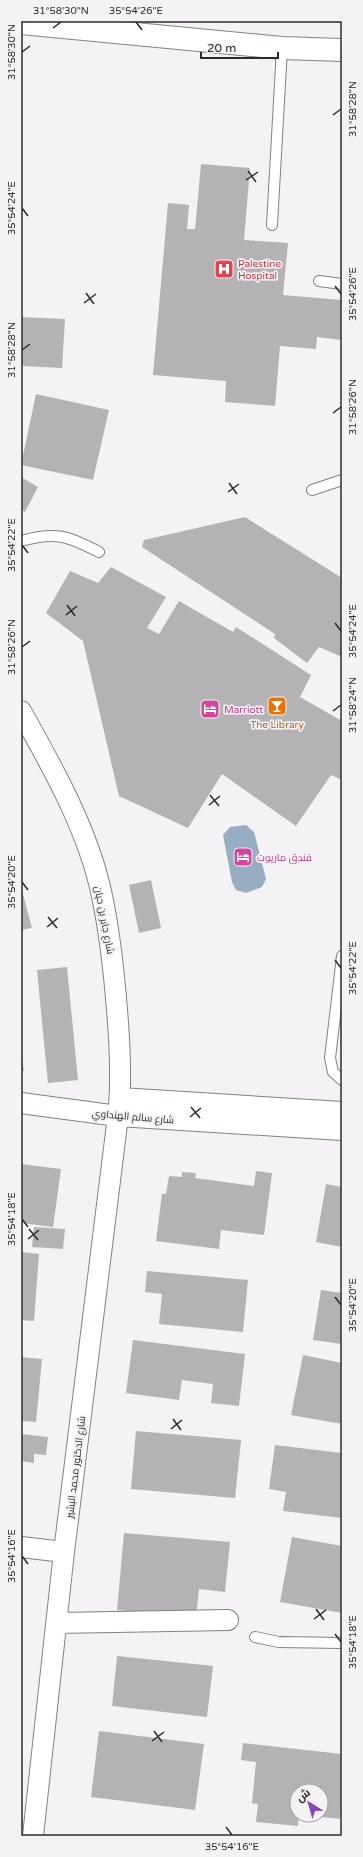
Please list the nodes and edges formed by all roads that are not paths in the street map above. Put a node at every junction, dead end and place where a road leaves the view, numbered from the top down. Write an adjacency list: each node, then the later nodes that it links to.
1 (21, 23): 2 (main road)
2 (282, 48): 3 (main road); 4 (lane)
3 (342, 50)
4 (272, 225)
5 (319, 281): 6 (lane)
6 (342, 284)
7 (342, 480): 8 (lane)
8 (312, 490)
9 (21, 541): 10 (lane)
10 (99, 552)
11 (21, 711): 15 (street, شارع جابر بن حيان)
12 (342, 956): 13 (lane)
13 (342, 1080)
14 (21, 1103): 15 (street, شارع سالم الهنداوي)
15 (119, 1107): 16 (street, شارع سالم الهنداوي); 17 (street, شارع سالم الهنداوي); 19 (street, شارع الدكتور محمد البشير)
16 (342, 1112)
17 (342, 1130)
18 (21, 1547): 19 (street)
19 (64, 1552): 21 (street, شارع الدكتور محمد البشير)
20 (228, 1620): 21 (street)
21 (57, 1623): 24 (street, شارع الدكتور محمد البشير)
22 (255, 1637): 23 (lane)
23 (342, 1643)
24 (33, 1836)

